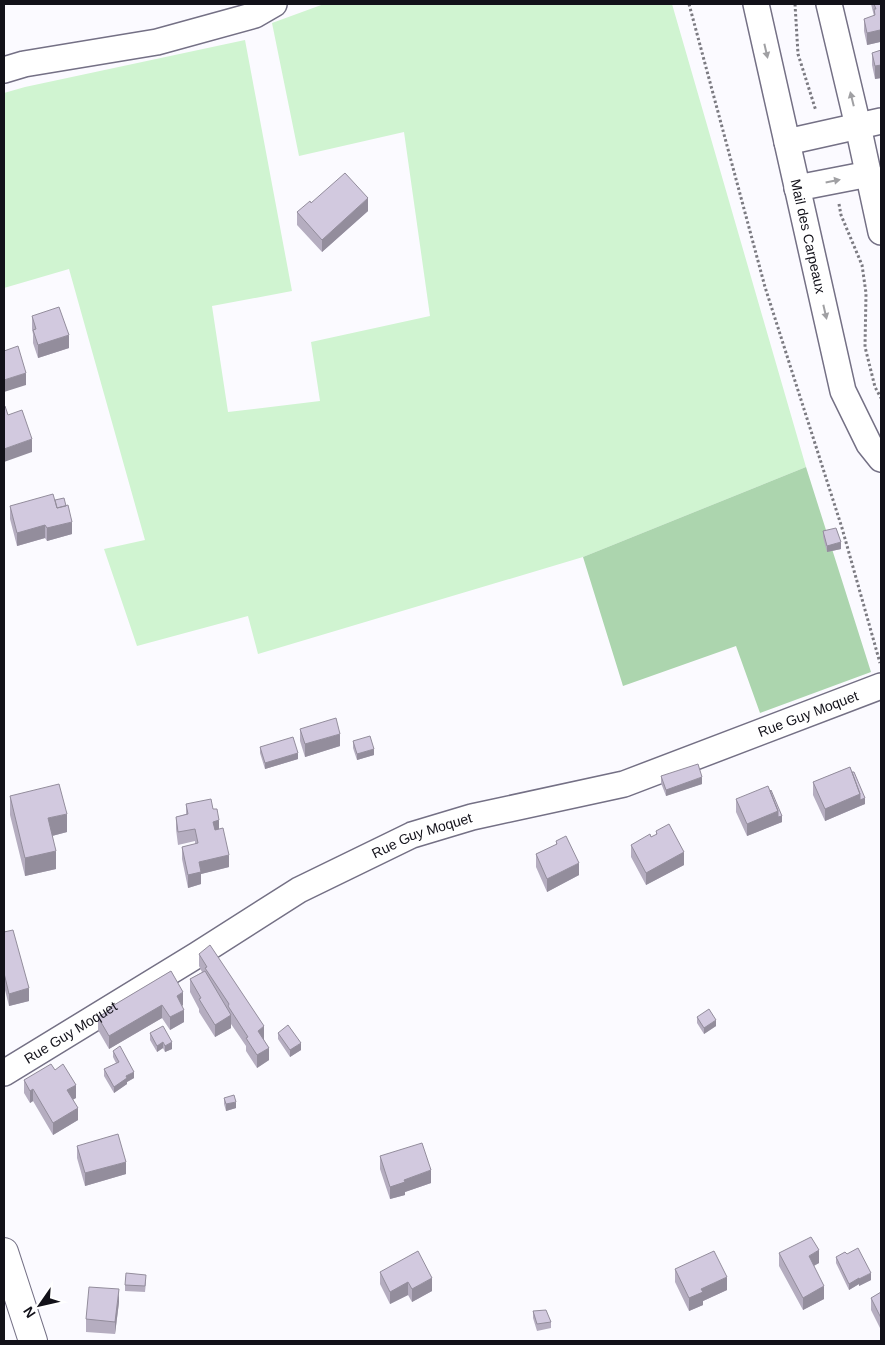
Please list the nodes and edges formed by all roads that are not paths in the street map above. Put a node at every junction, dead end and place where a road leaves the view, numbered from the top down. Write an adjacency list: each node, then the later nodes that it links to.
1 (274, 4): 4 (street)
2 (756, 4): 6 (street, Mail des Carpeaux, one-way to 6)
3 (829, 4): 5 (street, one-way to 3)
4 (4, 70)
5 (870, 124): 6 (street); 7 (street)
6 (787, 142): 8 (street, Mail des Carpeaux)
7 (868, 174): 8 (street, one-way to 7); 9 (street)
8 (797, 188): 10 (street, Mail des Carpeaux, one-way to 10)
9 (881, 232)
10 (881, 459)
11 (881, 686): 12 (street, Rue Guy Moquet)
12 (4, 1074)
13 (4, 1252): 14 (main road)
14 (33, 1341)

